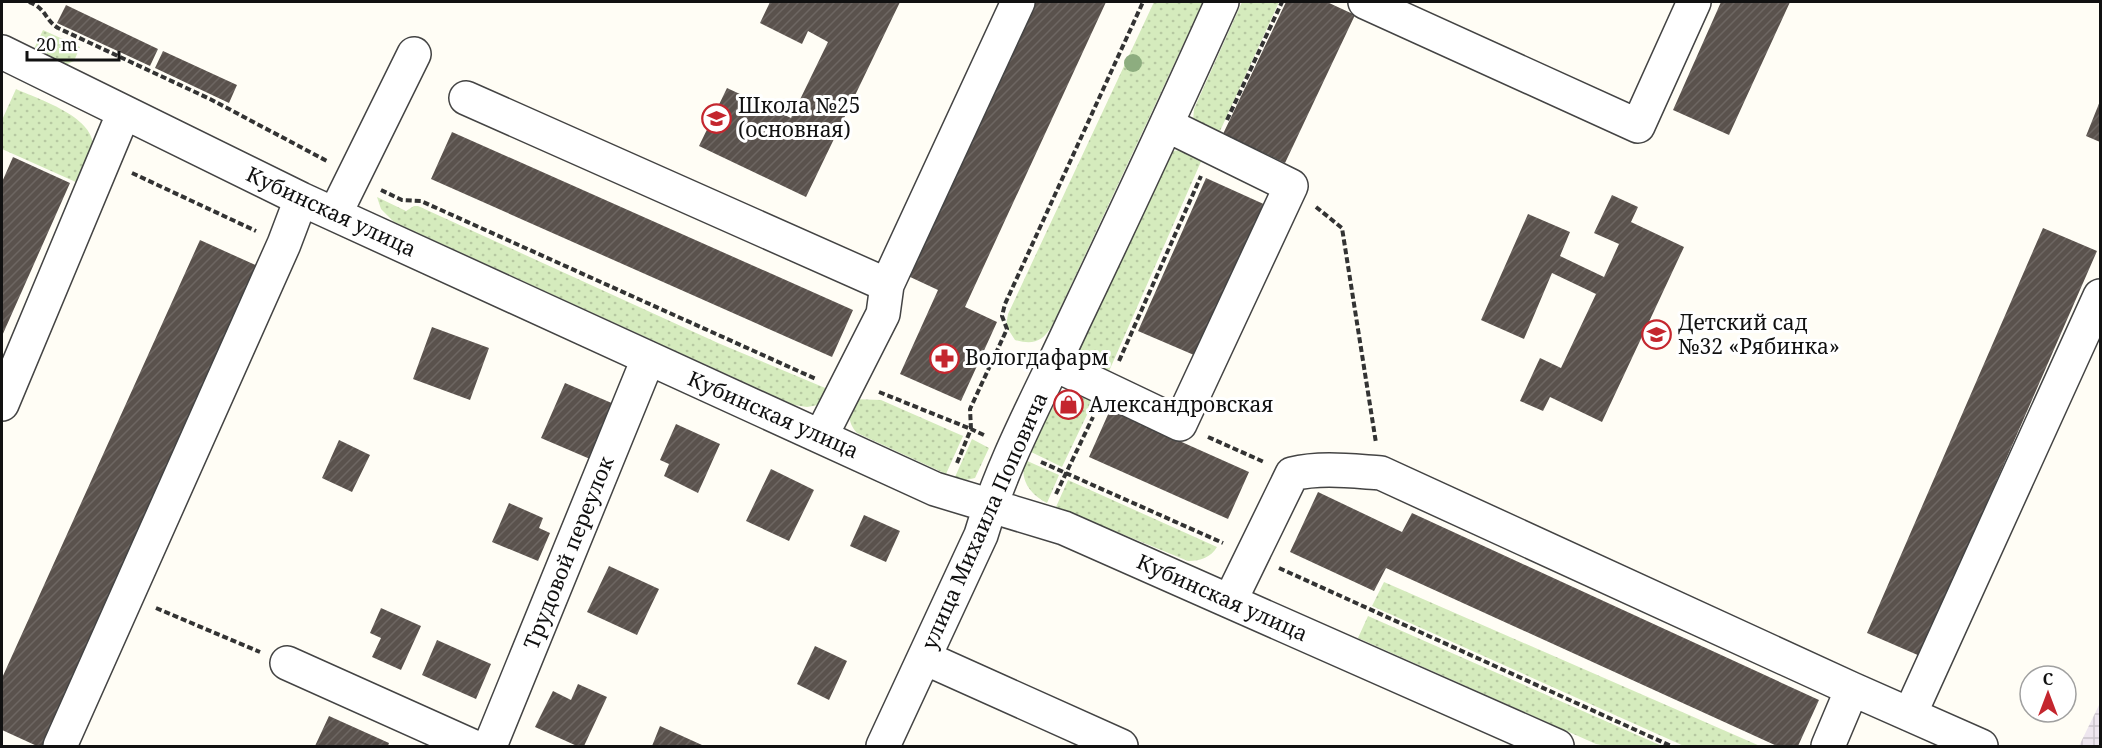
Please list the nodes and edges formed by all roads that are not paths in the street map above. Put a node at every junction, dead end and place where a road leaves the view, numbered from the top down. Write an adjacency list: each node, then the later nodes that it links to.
1 (1018, 2): 12 (street)
2 (1222, 2): 9 (street, улица Михаила Поповича)
3 (1365, 2): 4 (street)
4 (1694, 2)
5 (2, 52): 8 (street, Кубинская улица)
6 (414, 54): 11 (street)
7 (466, 98): 12 (street)
8 (124, 112): 10 (street, Кубинская улица); 16 (street)
9 (1167, 125): 15 (street, улица Михаила Поповича); 15 (street)
10 (301, 199): 11 (street, Кубинская улица); 24 (street)
11 (335, 214): 14 (street, Кубинская улица)
12 (887, 285): 17 (street)
13 (2100, 296): 23 (street)
14 (648, 359): 17 (street, Кубинская улица); 26 (street, Трудовой переулок)
15 (1054, 364): 18 (street, улица Михаила Поповича)
16 (2, 404)
17 (821, 436): 18 (street, Кубинская улица)
18 (990, 506): 19 (street, Кубинская улица); 20 (street, улица Михаила Поповича)
19 (1230, 601): 22 (street); 29 (street, Кубинская улица)
20 (925, 658): 27 (street, улица Михаила Поповича); 28 (street)
21 (287, 663): 25 (street)
22 (1852, 689): 23 (street); 30 (street)
23 (1910, 714): 31 (street)
24 (60, 747)
25 (472, 747)
26 (490, 747)
27 (883, 747)
28 (1121, 747)
29 (1557, 747)
30 (1828, 747)
31 (1981, 747)

